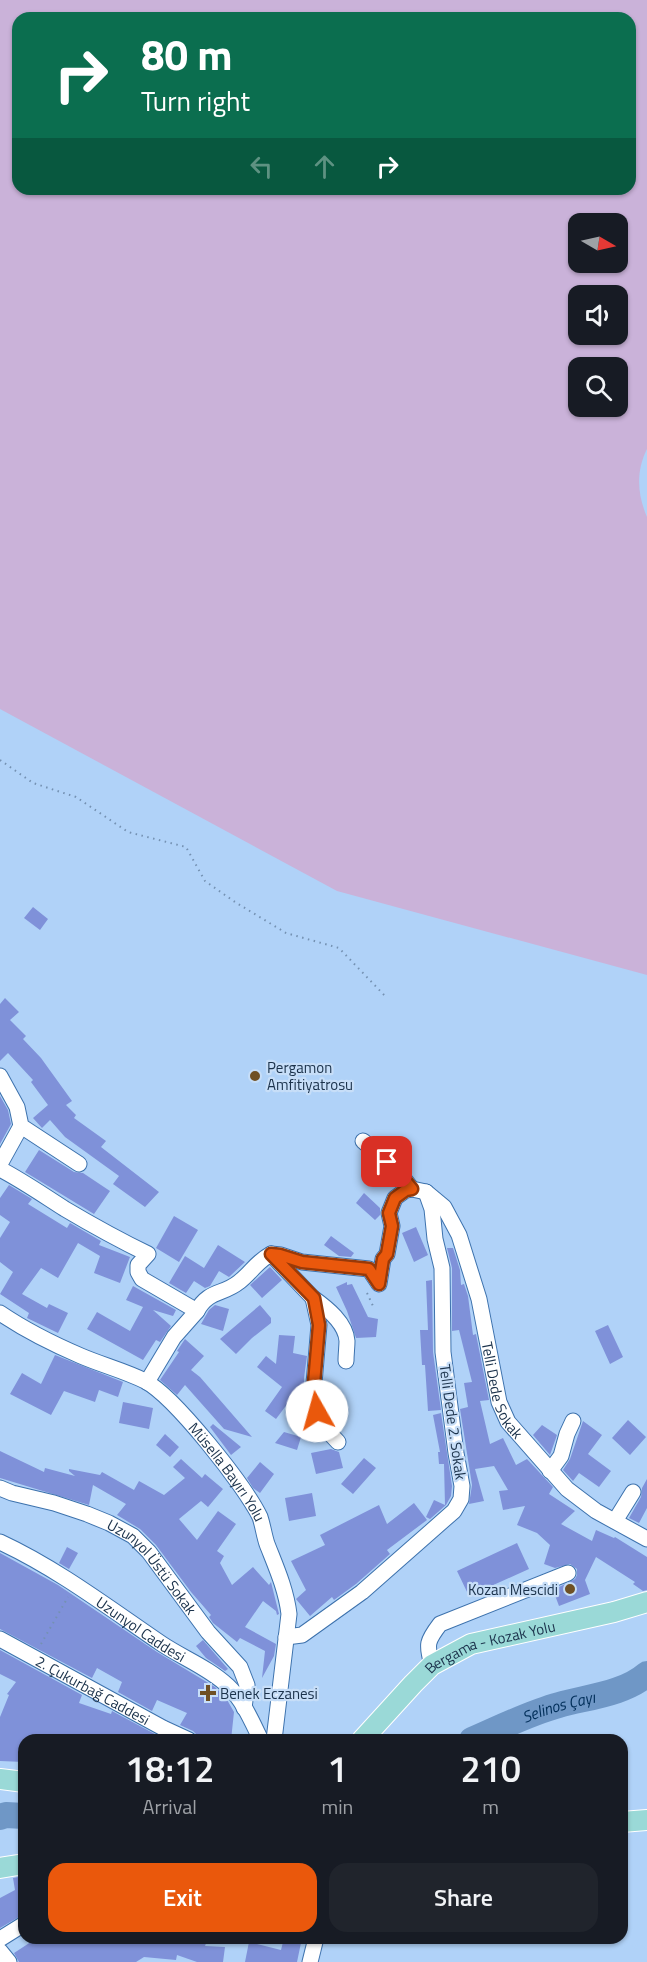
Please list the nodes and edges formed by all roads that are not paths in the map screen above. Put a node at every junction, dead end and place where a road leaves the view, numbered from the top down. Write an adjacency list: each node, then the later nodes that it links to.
1 (0, 1076): 2 (street)
2 (21, 1126): 4 (street); 5 (street)
3 (363, 1141): 7 (street, Telli Dede Sokak)
4 (0, 1164)
5 (79, 1164)
6 (0, 1169): 10 (street)
7 (419, 1190): 8 (street); 16 (street, Telli Dede Sokak); 24 (street, Telli Dede 2. Sokak)
8 (271, 1254): 9 (street); 10 (street)
9 (314, 1298): 12 (street); 15 (street)
10 (197, 1311): 13 (street)
11 (0, 1313): 13 (street, Müsella Bayırı Yolu)
12 (346, 1361)
13 (147, 1382): 24 (street, Müsella Bayırı Yolu)
14 (573, 1421): 16 (street)
15 (338, 1442)
16 (550, 1471): 19 (street, Telli Dede Sokak)
17 (0, 1488): 27 (street, Uzunyol Üstü Sokak)
18 (633, 1492): 19 (street)
19 (615, 1521): 20 (street, Telli Dede Sokak)
20 (647, 1539)
21 (0, 1542): 27 (street, Uzunyol Caddesi)
22 (568, 1573): 26 (street)
23 (647, 1602): 26 (main road, Bergama - Kozak Yolu)
24 (286, 1637): 30 (street, Müsella Bayırı Yolu)
25 (0, 1639): 28 (street, 2. Çukurbağ Caddesi)
26 (432, 1665): 31 (main road, Bergama - Kozak Yolu)
27 (244, 1708): 29 (street, Uzunyol Caddesi)
28 (176, 1734)
29 (258, 1734)
30 (275, 1734)
31 (367, 1734)
32 (0, 1779): 33 (main road)
33 (18, 1781)
34 (647, 1820): 35 (main road)
35 (628, 1822)
36 (18, 1865): 37 (main road)
37 (0, 1868)
38 (18, 1928): 39 (street)
39 (0, 1939)
40 (314, 1944): 43 (street)
41 (0, 1951): 42 (street)
42 (9, 1962)
43 (310, 1962)

